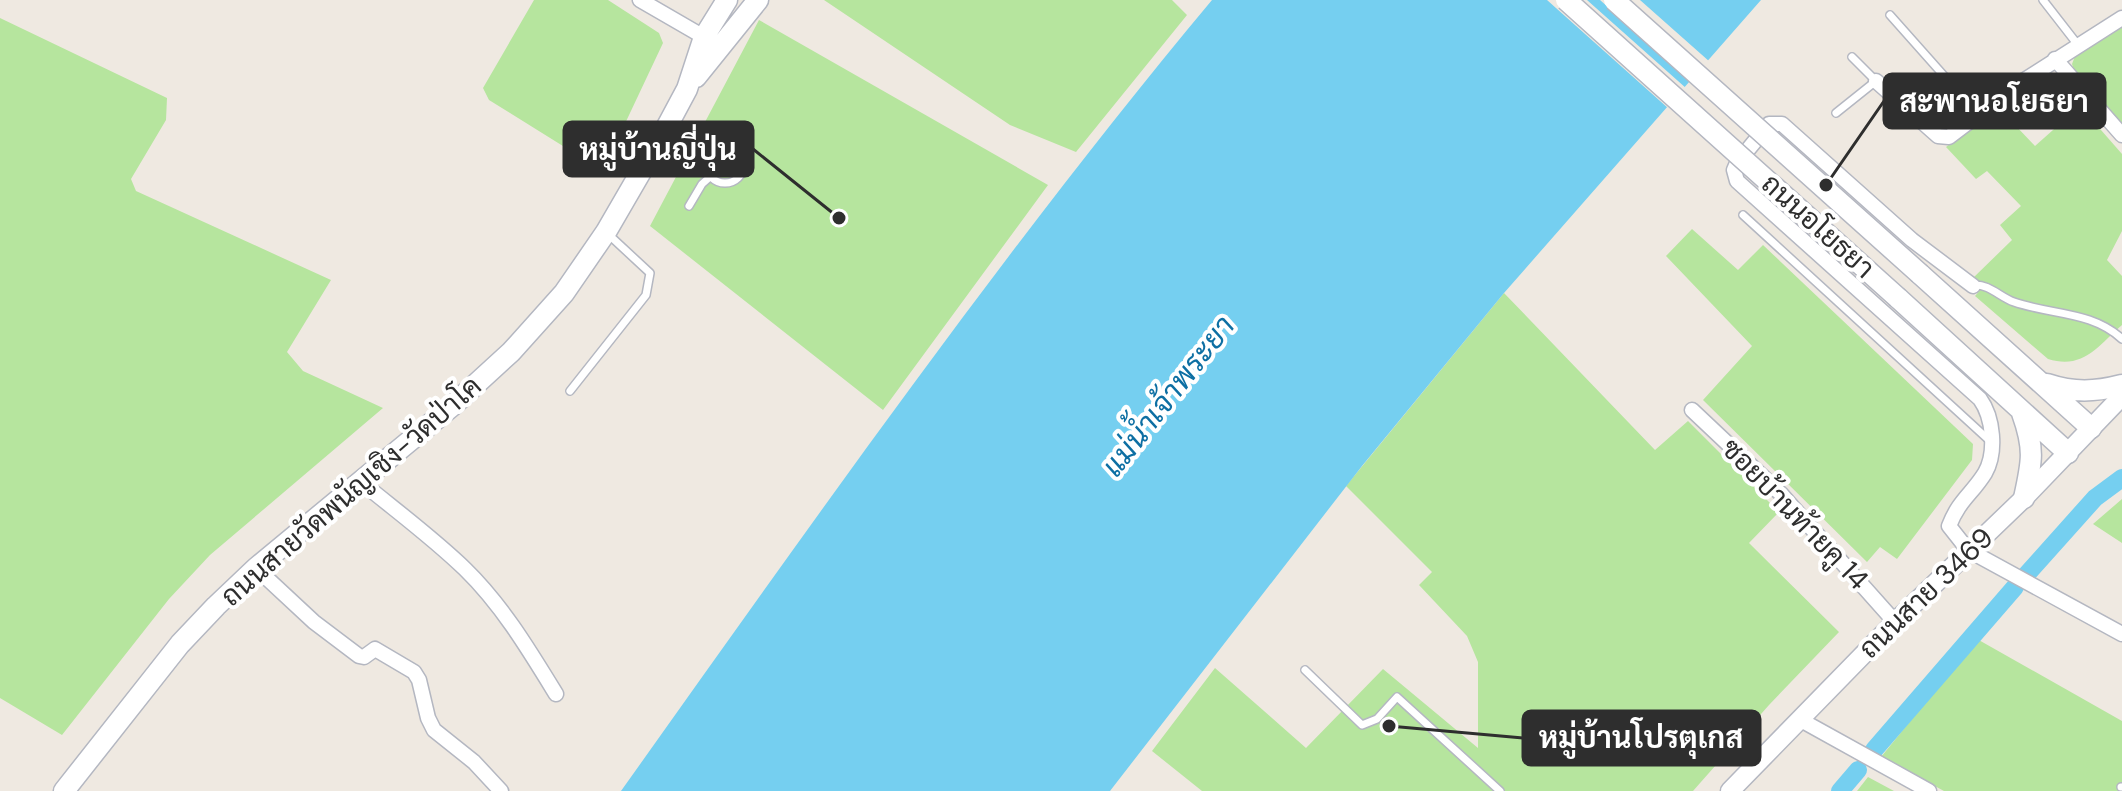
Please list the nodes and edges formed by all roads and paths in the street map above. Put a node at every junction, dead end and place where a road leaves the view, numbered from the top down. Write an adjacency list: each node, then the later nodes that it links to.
1 (640, 0): 9 (street)
2 (727, 0): 9 (main road)
3 (758, 0): 14 (main road)
4 (1566, 0): 30 (main road, ถนนอโยธยา, bridge)
5 (1614, 0): 26 (main road, ถนนอโยธยา, bridge)
6 (2043, 0): 10 (lane)
7 (1890, 15): 16 (lane)
8 (2122, 18): 10 (street)
9 (704, 37): 14 (main road)
10 (2078, 45): 12 (street)
11 (1852, 57): 13 (lane)
12 (2055, 59): 16 (street); 18 (street)
13 (1876, 81): 15 (lane); 16 (street)
14 (687, 89): 17 (main road, ถนนสายวัดพนัญเชิง-วัดป่าโค)
15 (1836, 113)
16 (1978, 114)
17 (664, 132): 19 (lane); 23 (main road, ถนนสายวัดพนัญเชิง-วัดป่าโค)
18 (2122, 135)
19 (709, 155): 20 (lane); 20 (lane)
20 (711, 176): 21 (lane)
21 (689, 206)
22 (1743, 215): 33 (lane)
23 (606, 232): 28 (lane); 35 (main road, ถนนสายวัดพนัญเชิง-วัดป่าโค)
24 (1973, 286): 25 (lane); 33 (street)
25 (2122, 339)
26 (2040, 381): 27 (main road); 32 (main road, ถนนอโยธยา)
27 (2122, 385)
28 (570, 391)
29 (2122, 396): 32 (street, ถนนสาย 3469)
30 (2020, 407): 34 (main road, ถนนอโยธยา); 36 (main road)
31 (1692, 410): 39 (street, ซอยบ้านท้ายคู 14)
32 (2091, 428): 34 (street, ถนนสาย 3469)
33 (1992, 442): 37 (street)
34 (2068, 453): 36 (street, ถนนสาย 3469)
35 (360, 481): 38 (main road, ถนนสายวัดพนัญเชิง-วัดป่าโค); 42 (street)
36 (2024, 498): 37 (street, ถนนสาย 3469)
37 (1968, 550): 39 (street, ถนนสาย 3469); 40 (street)
38 (256, 568): 44 (main road, ถนนสายวัดพนัญเชิง-วัดป่าโค); 45 (street)
39 (1895, 622): 43 (street, ถนนสาย 3469)
40 (2122, 634)
41 (1305, 670): 46 (lane)
42 (556, 694)
43 (1799, 719): 47 (street, ถนนสาย 3469); 48 (street)
44 (64, 791)
45 (501, 791)
46 (1500, 791)
47 (1730, 791)
48 (1929, 791)

